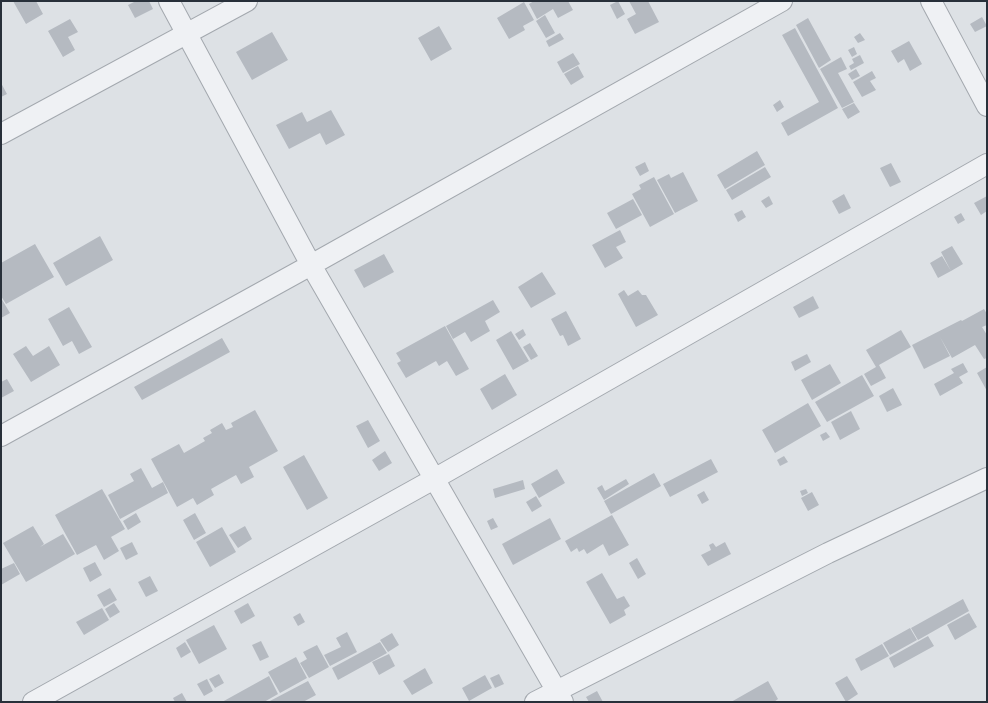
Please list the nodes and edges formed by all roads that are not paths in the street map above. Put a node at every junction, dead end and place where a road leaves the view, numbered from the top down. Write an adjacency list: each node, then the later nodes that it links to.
1 (169, 1): 5 (street)
2 (247, 1): 5 (street)
3 (782, 1): 9 (street)
4 (931, 1): 6 (street)
5 (187, 35): 7 (street); 9 (street)
6 (987, 106)
7 (1, 134)
8 (987, 164): 12 (street)
9 (311, 265): 10 (street); 12 (street)
10 (1, 436)
11 (987, 478): 13 (street)
12 (434, 479): 13 (street); 14 (street)
13 (560, 696): 15 (street)
14 (33, 702)
15 (535, 702)

